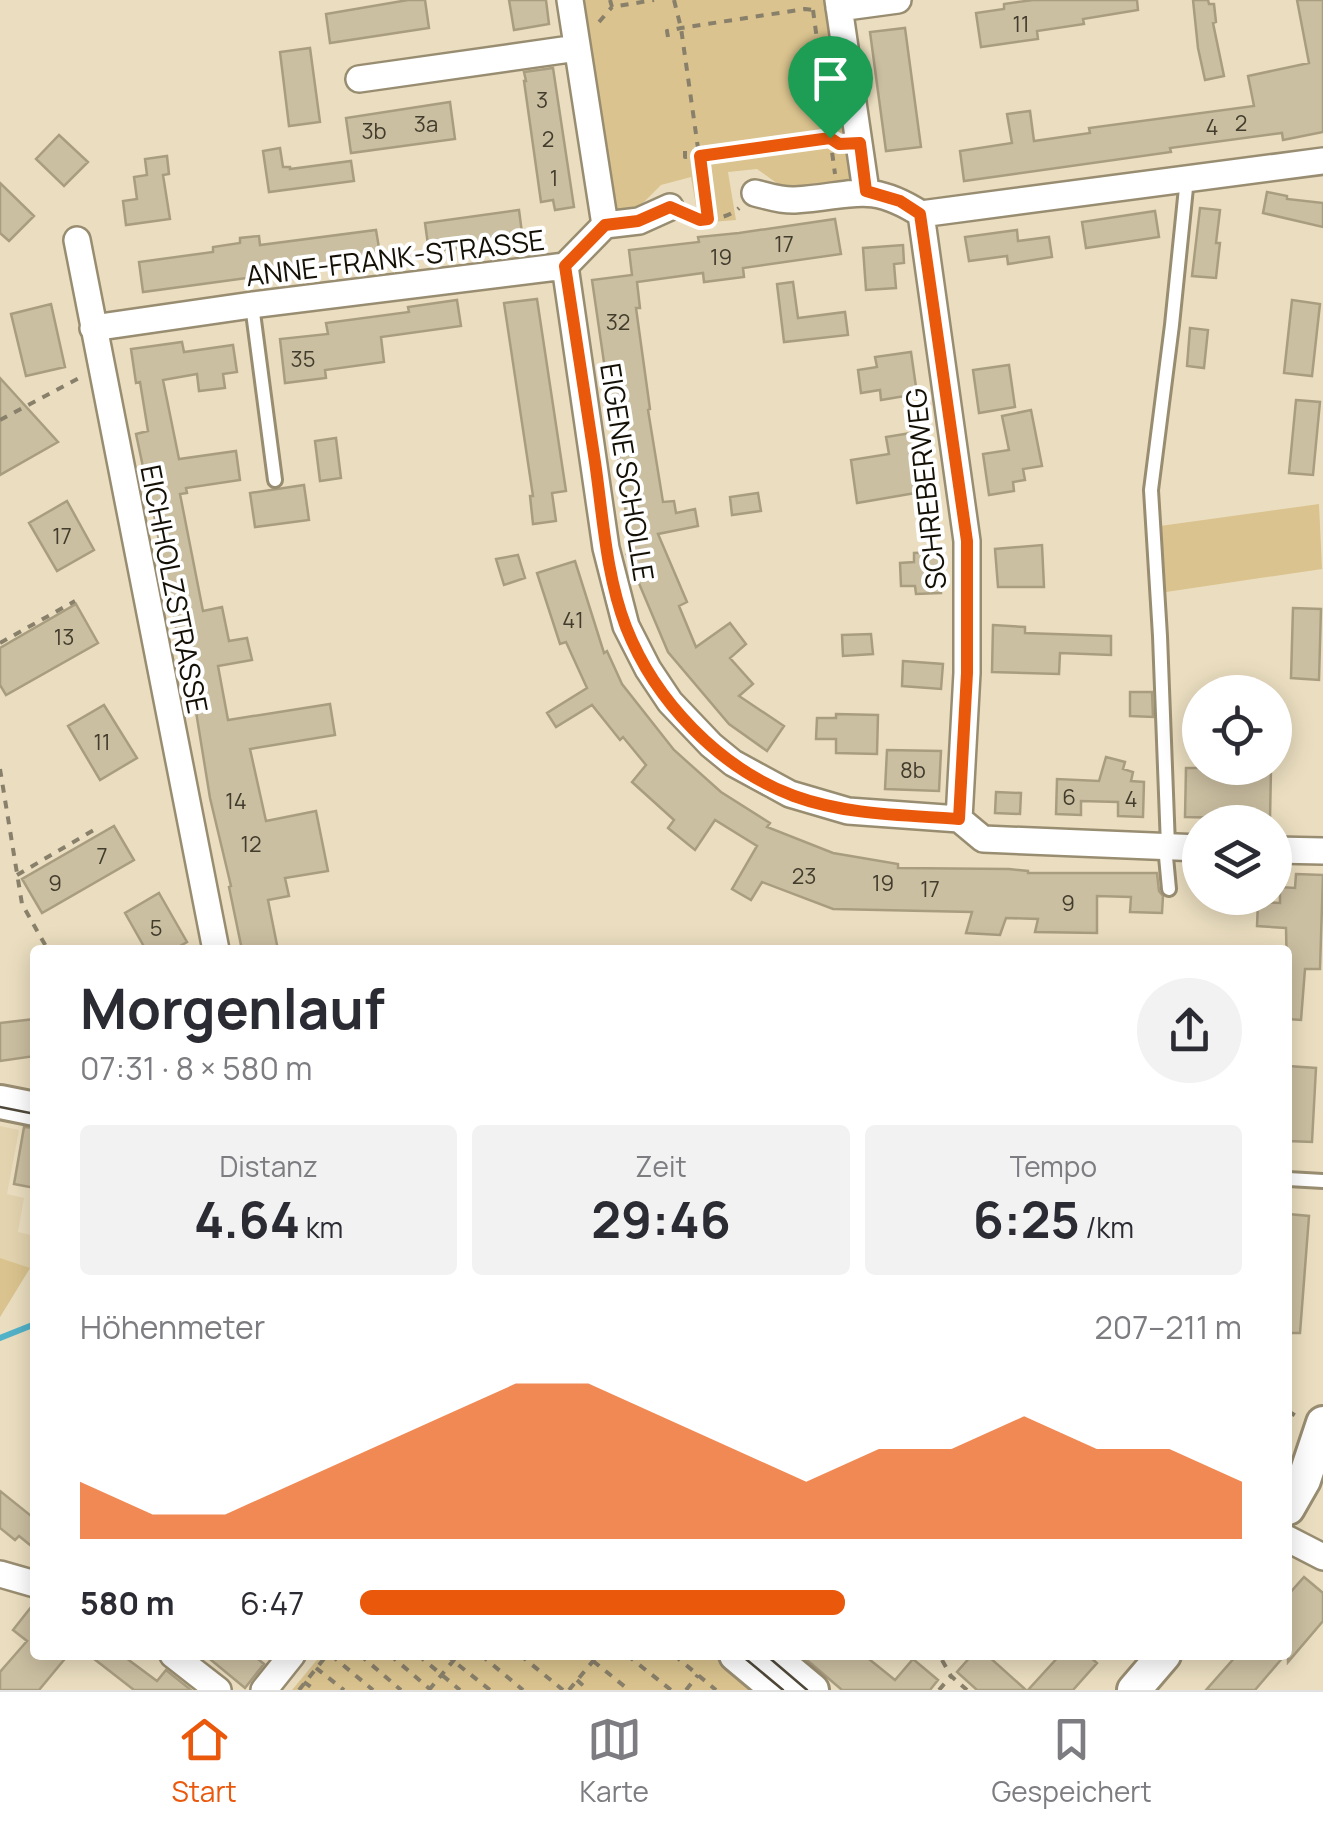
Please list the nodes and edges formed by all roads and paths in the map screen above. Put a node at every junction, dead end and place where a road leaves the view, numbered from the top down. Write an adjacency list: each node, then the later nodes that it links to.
1 (570, 0): 12 (street)
2 (610, 0): 3 (path)
3 (654, 0)
4 (674, 0): 10 (path)
5 (804, 0): 8 (path)
6 (898, 0): 7 (street)
7 (839, 4): 9 (path); 15 (street)
8 (805, 9): 9 (path); 10 (path)
9 (813, 10): 14 (path)
10 (681, 28): 11 (path); 17 (path)
11 (668, 38)
12 (577, 48): 13 (street); 26 (street)
13 (359, 80)
14 (830, 138): 15 (path); 17 (path); 22 (path)
15 (860, 143): 20 (street)
16 (685, 150): 17 (path)
17 (700, 156): 25 (path)
18 (1323, 161): 19 (street)
19 (1187, 178): 24 (street); 39 (lane)
20 (866, 191): 22 (street); 24 (street)
21 (755, 193): 22 (street); 25 (path)
22 (838, 194)
23 (670, 207): 25 (path); 26 (street)
24 (920, 214): 37 (street, SCHREBERWEG)
25 (708, 219)
26 (605, 225): 28 (street, ANNE-FRANK-STRASSE)
27 (77, 240): 30 (street, EICHHOLZSTRASSE)
28 (565, 266): 29 (street, ANNE-FRANK-STRASSE); 37 (street, EIGENE SCHOLLE)
29 (252, 305): 30 (street, ANNE-FRANK-STRASSE); 33 (lane)
30 (93, 328): 31 (street, EICHHOLZSTRASSE)
31 (100, 366): 32 (path); 46 (street, EICHHOLZSTRASSE)
32 (0, 420)
33 (275, 480)
34 (75, 601): 35 (path)
35 (0, 643)
36 (0, 769): 43 (path)
37 (959, 819): 39 (street, EIGENE SCHOLLE)
38 (99, 827): 43 (path)
39 (1167, 846): 40 (street, EIGENE SCHOLLE); 44 (lane)
40 (1182, 847)
41 (1292, 851): 42 (street)
42 (1323, 852)
43 (17, 875): 45 (path)
44 (1169, 889)
45 (45, 945)
46 (215, 945)
47 (0, 1102): 48 (street)
48 (30, 1108)
49 (1292, 1179): 50 (lane)
50 (1323, 1181)
51 (1323, 1423): 52 (street)
52 (1292, 1501)
53 (1292, 1541): 54 (street)
54 (1323, 1558)
55 (0, 1574): 56 (street)
56 (30, 1582)
57 (179, 1660): 81 (street)
58 (288, 1660): 82 (street)
59 (324, 1660): 75 (path)
60 (335, 1660): 86 (path)
61 (366, 1660): 87 (path)
62 (396, 1660): 88 (path)
63 (424, 1660): 76 (path)
64 (453, 1660): 76 (path)
65 (457, 1660): 90 (path)
66 (487, 1660): 91 (path)
67 (527, 1660): 92 (path)
68 (633, 1660): 95 (path)
69 (680, 1660): 77 (path)
70 (742, 1660): 98 (street)
71 (776, 1660): 99 (street)
72 (942, 1660): 78 (path)
73 (1160, 1660): 102 (street)
74 (593, 1661): 79 (path); 94 (path)
75 (316, 1668): 80 (path); 85 (path)
76 (441, 1675): 88 (path); 89 (path)
77 (698, 1675): 96 (path); 97 (path)
78 (951, 1676): 100 (path); 101 (path)
79 (577, 1680): 92 (path); 93 (path)
80 (304, 1682): 83 (path); 84 (path)
81 (218, 1690)
82 (264, 1690)
83 (299, 1690)
84 (315, 1690)
85 (344, 1690)
86 (373, 1690)
87 (401, 1690)
88 (430, 1690)
89 (460, 1690)
90 (490, 1690)
91 (524, 1690)
92 (566, 1690)
93 (588, 1690)
94 (629, 1690)
95 (670, 1690)
96 (686, 1690)
97 (716, 1690)
98 (778, 1690)
99 (812, 1690)
100 (938, 1690)
101 (967, 1690)
102 (1134, 1690)

